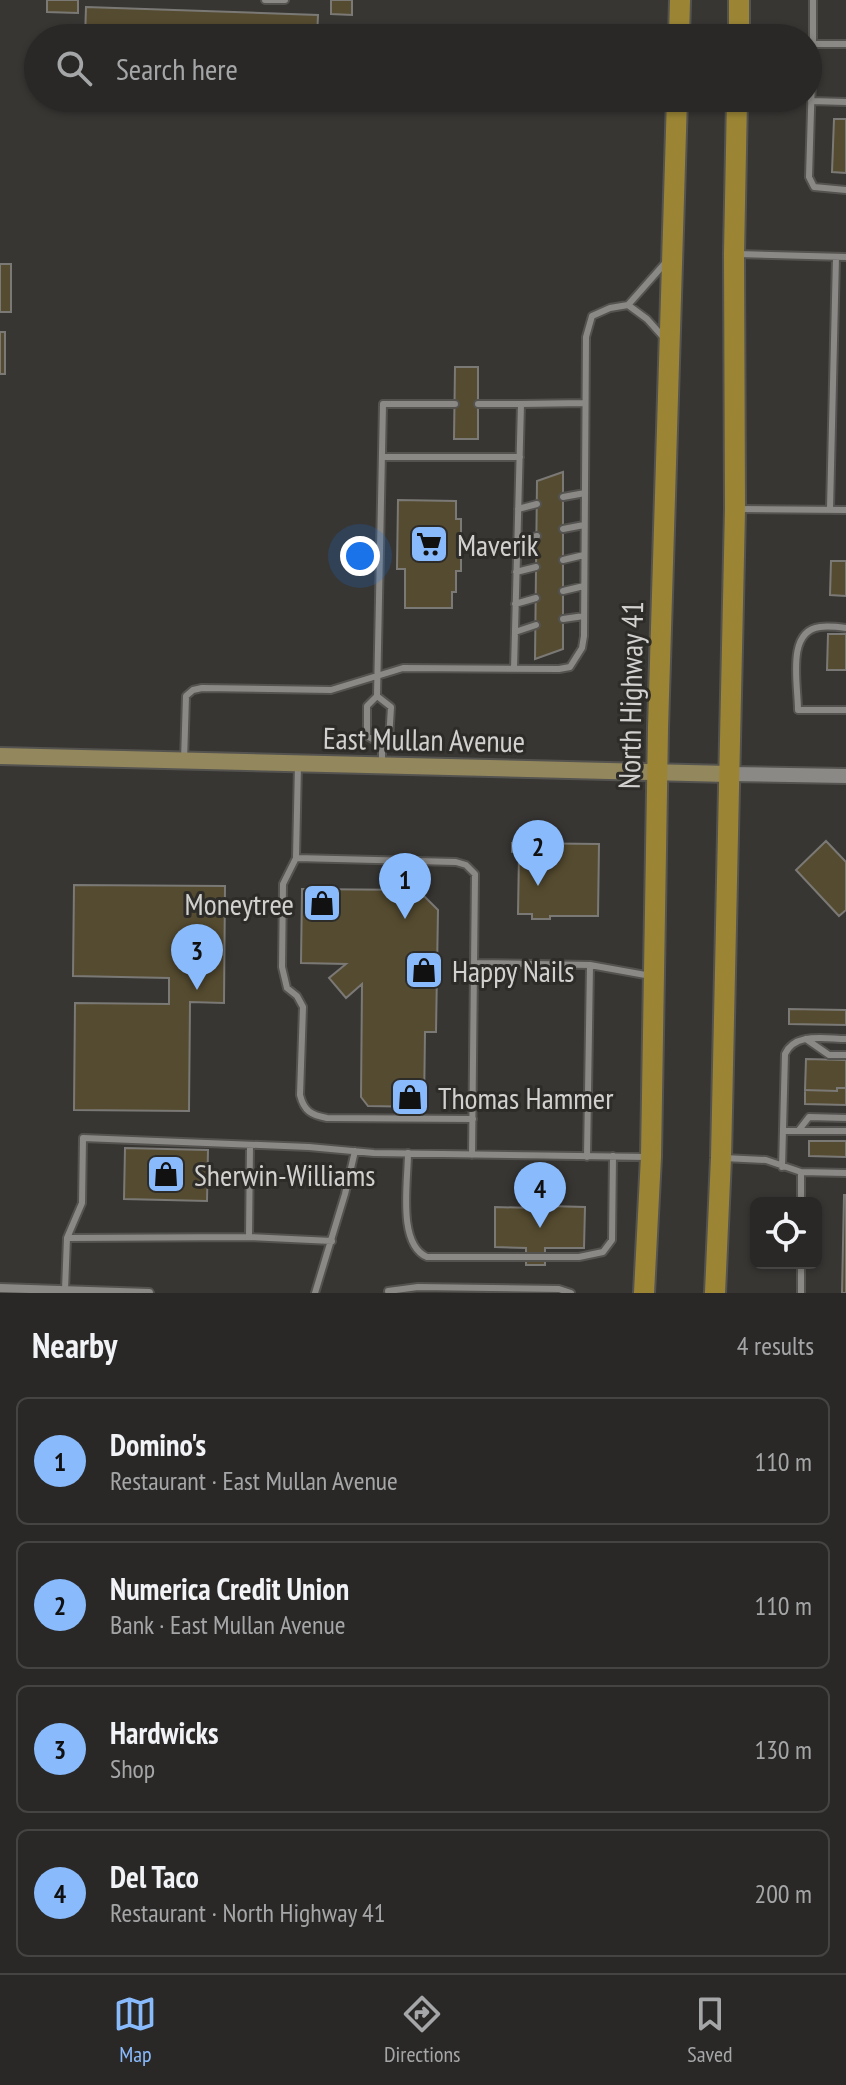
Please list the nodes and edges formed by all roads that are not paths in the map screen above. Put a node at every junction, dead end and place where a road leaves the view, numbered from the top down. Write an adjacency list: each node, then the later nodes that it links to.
1 (265, 0): 2 (lane)
2 (285, 0)
3 (680, 0): 6 (main road)
4 (739, 0): 7 (main road)
5 (813, 0): 8 (lane)
6 (679, 24)
7 (739, 24)
8 (813, 24)
9 (822, 44): 10 (lane)
10 (846, 44)
11 (822, 101): 12 (lane)
12 (846, 102)
13 (676, 112): 18 (main road, North Highway 41)
14 (737, 112): 17 (main road)
15 (811, 112): 16 (lane)
16 (846, 190)
17 (734, 254): 19 (lane); 33 (main road)
18 (671, 257): 21 (lane); 22 (main road, North Highway 41)
19 (836, 257): 20 (lane); 34 (lane)
20 (846, 257)
21 (628, 305): 22 (lane); 23 (lane)
22 (668, 343): 62 (main road, North Highway 41)
23 (585, 403): 26 (lane); 29 (lane)
24 (455, 404): 27 (lane)
25 (478, 404): 26 (lane)
26 (521, 404): 28 (lane)
27 (382, 457): 28 (lane); 54 (lane)
28 (520, 457): 32 (lane)
29 (585, 493): 30 (lane); 36 (lane)
30 (563, 497)
31 (537, 504): 32 (lane)
32 (518, 509): 39 (lane)
33 (735, 509): 34 (lane); 63 (main road)
34 (830, 509): 35 (lane)
35 (846, 510)
36 (584, 525): 37 (lane); 40 (lane)
37 (563, 529)
38 (537, 536): 39 (lane)
39 (517, 541): 43 (lane)
40 (584, 555): 41 (lane); 44 (lane)
41 (563, 560)
42 (536, 567): 43 (lane)
43 (516, 572): 47 (lane)
44 (584, 586): 45 (lane); 48 (lane)
45 (563, 591)
46 (536, 598): 47 (lane)
47 (515, 604): 52 (lane)
48 (584, 616): 49 (lane); 53 (lane)
49 (563, 619)
50 (536, 625): 52 (lane)
51 (846, 628): 56 (lane)
52 (515, 632): 53 (lane)
53 (514, 669): 54 (lane)
54 (376, 676): 55 (lane); 59 (lane)
55 (377, 696): 57 (lane); 57 (lane)
56 (846, 710)
57 (382, 745): 61 (lane)
58 (0, 756): 59 (main road, East Mullan Avenue)
59 (183, 762): 60 (main road, East Mullan Avenue)
60 (298, 764): 61 (main road, East Mullan Avenue); 65 (lane)
61 (382, 766): 62 (main road, East Mullan Avenue)
62 (658, 772): 63 (main road, East Mullan Avenue); 68 (main road, North Highway 41)
63 (729, 774): 64 (street, East Mullan Avenue); 84 (main road)
64 (846, 776)
65 (296, 858): 66 (lane); 73 (lane)
66 (476, 963): 67 (lane); 73 (lane)
67 (590, 965): 68 (lane); 82 (lane)
68 (656, 976): 83 (main road, North Highway 41)
69 (805, 1038): 70 (lane); 71 (lane); 75 (lane)
70 (846, 1039)
71 (846, 1055)
72 (846, 1118): 74 (lane)
73 (473, 1119): 80 (lane)
74 (799, 1130): 75 (lane); 76 (lane)
75 (784, 1131): 85 (lane)
76 (846, 1131)
77 (250, 1145): 78 (lane); 89 (lane); 90 (lane)
78 (355, 1151): 79 (lane); 91 (lane)
79 (408, 1153): 80 (lane); 81 (lane)
80 (472, 1155): 82 (lane)
81 (613, 1156): 82 (lane); 83 (lane)
82 (587, 1157)
83 (651, 1157): 99 (main road, North Highway 41)
84 (721, 1158): 85 (lane); 100 (main road)
85 (782, 1167): 86 (lane)
86 (801, 1172): 87 (lane); 88 (lane)
87 (846, 1173)
88 (801, 1197)
89 (249, 1237): 90 (lane); 91 (lane)
90 (67, 1238): 94 (lane)
91 (332, 1241): 97 (lane)
92 (801, 1269): 101 (lane)
93 (0, 1288): 94 (street)
94 (65, 1290): 96 (street)
95 (387, 1292): 98 (lane)
96 (149, 1293)
97 (315, 1293)
98 (571, 1293)
99 (644, 1293)
100 (715, 1293)
101 (801, 1293)

